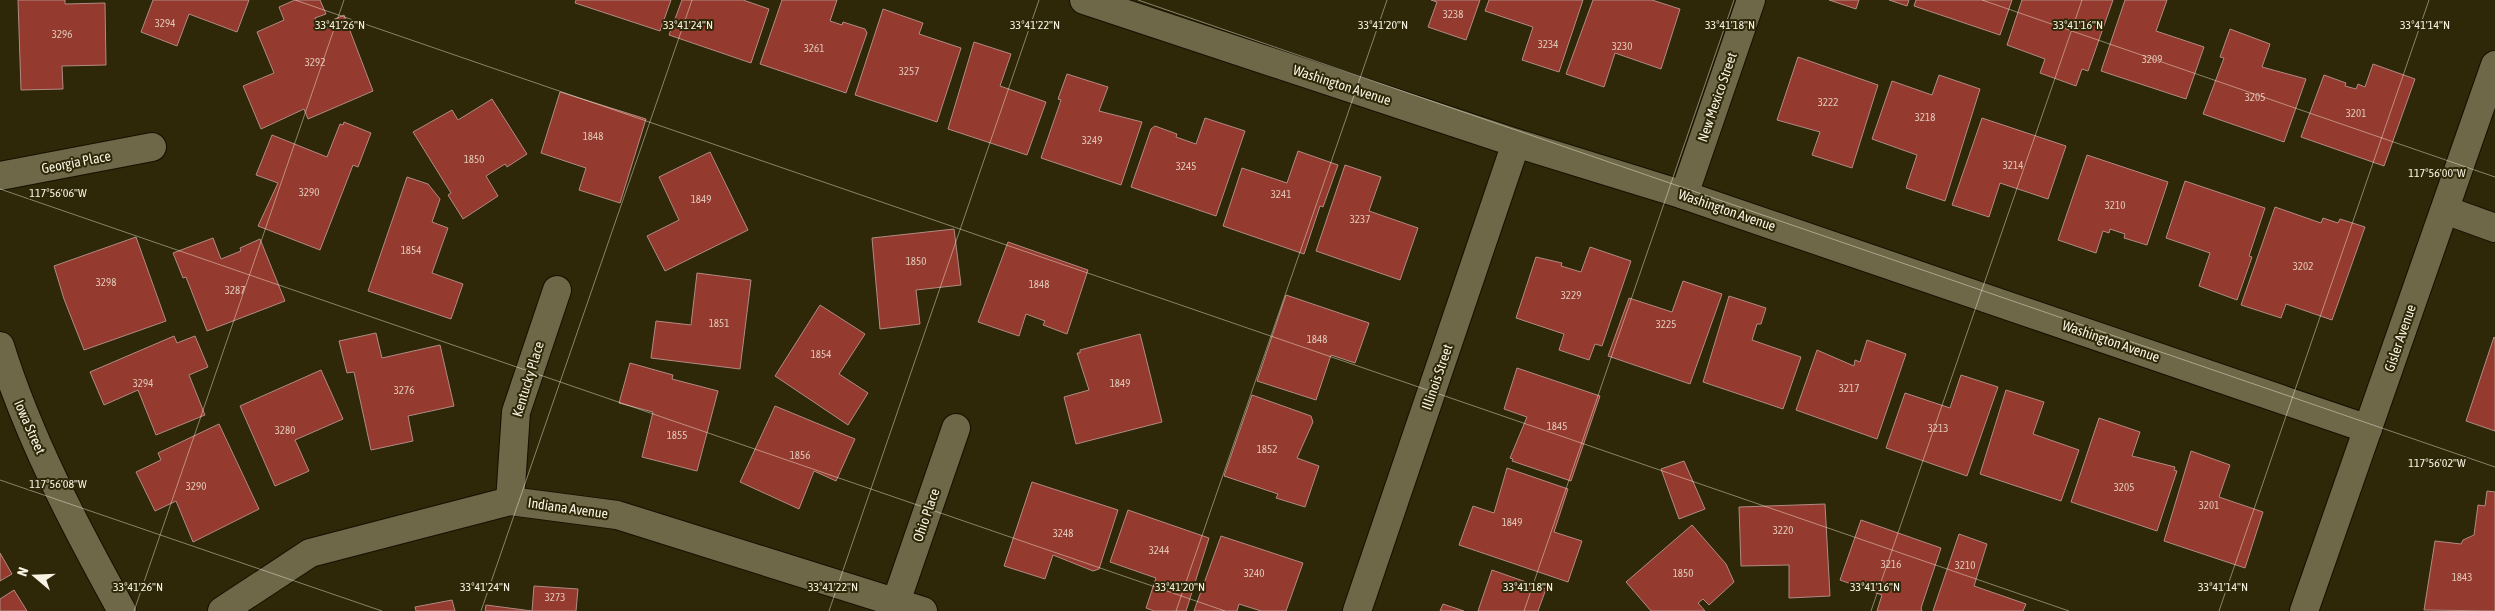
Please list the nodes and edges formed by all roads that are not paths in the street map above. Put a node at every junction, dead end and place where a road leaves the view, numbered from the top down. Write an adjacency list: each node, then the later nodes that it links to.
1 (1084, 0): 4 (street, Washington Avenue)
2 (1751, 0): 7 (street, New Mexico Street)
3 (2495, 65): 8 (street, Gisler Avenue)
4 (1516, 142): 7 (street, Washington Avenue); 19 (street, Illinois Street)
5 (152, 147): 6 (street, Georgia Place)
6 (0, 176)
7 (1684, 195): 13 (street, Washington Avenue)
8 (2444, 210): 9 (street); 13 (street, Gisler Avenue)
9 (2495, 228)
10 (557, 290): 14 (street, Kentucky Place)
11 (0, 346): 16 (street, Iowa Street)
12 (956, 428): 15 (street, Ohio Place)
13 (2368, 429): 20 (street, Gisler Avenue)
14 (510, 501): 15 (street, Indiana Avenue); 17 (street, Indiana Avenue)
15 (896, 602): 18 (street, Indiana Avenue)
16 (122, 611)
17 (222, 611)
18 (923, 611)
19 (1357, 611)
20 (2304, 611)

